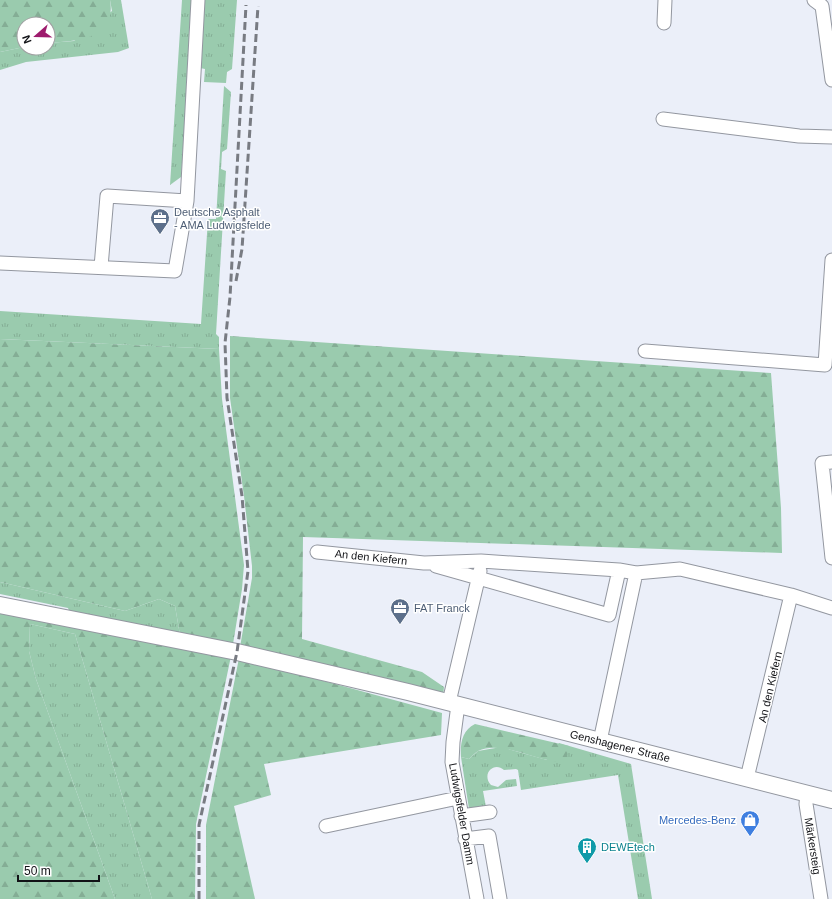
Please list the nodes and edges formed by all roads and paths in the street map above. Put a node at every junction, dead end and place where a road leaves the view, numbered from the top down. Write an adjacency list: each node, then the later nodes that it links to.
1 (198, 0): 8 (street)
2 (665, 0): 4 (street)
3 (814, 0): 5 (street)
4 (664, 23)
5 (832, 80)
6 (663, 119): 7 (street)
7 (832, 137)
8 (187, 201): 11 (street); 11 (street)
9 (832, 260): 12 (street)
10 (0, 263): 11 (street)
11 (101, 267)
12 (645, 351)
13 (832, 462): 15 (street)
14 (317, 552): 17 (street, An den Kiefern)
15 (832, 558)
16 (481, 561): 17 (street, An den Kiefern); 18 (street, An den Kiefern); 20 (street)
17 (424, 563): 20 (street, An den Kiefern)
18 (619, 570): 19 (street, An den Kiefern); 20 (street, An den Kiefern)
19 (636, 573): 21 (street, An den Kiefern); 25 (street)
20 (479, 579): 24 (street, Ludwigsfelder Damm)
21 (791, 594): 23 (street, An den Kiefern); 26 (street, An den Kiefern)
22 (0, 605): 24 (main road, Genshagener Straße)
23 (832, 608)
24 (453, 703): 25 (main road, Genshagener Straße); 28 (street, Ludwigsfelder Damm)
25 (600, 741): 26 (main road, Genshagener Straße)
26 (747, 778): 27 (main road, Genshagener Straße)
27 (806, 793): 29 (main road, Genshagener Straße); 34 (street, Märkersteig)
28 (458, 798): 31 (street, Ludwigsfelder Damm); 32 (street)
29 (832, 800)
30 (490, 812): 31 (street)
31 (461, 816): 33 (street, Ludwigsfelder Damm)
32 (326, 826)
33 (466, 839): 35 (street, Ludwigsfelder Damm); 36 (street)
34 (824, 894)
35 (477, 899)
36 (500, 899)

